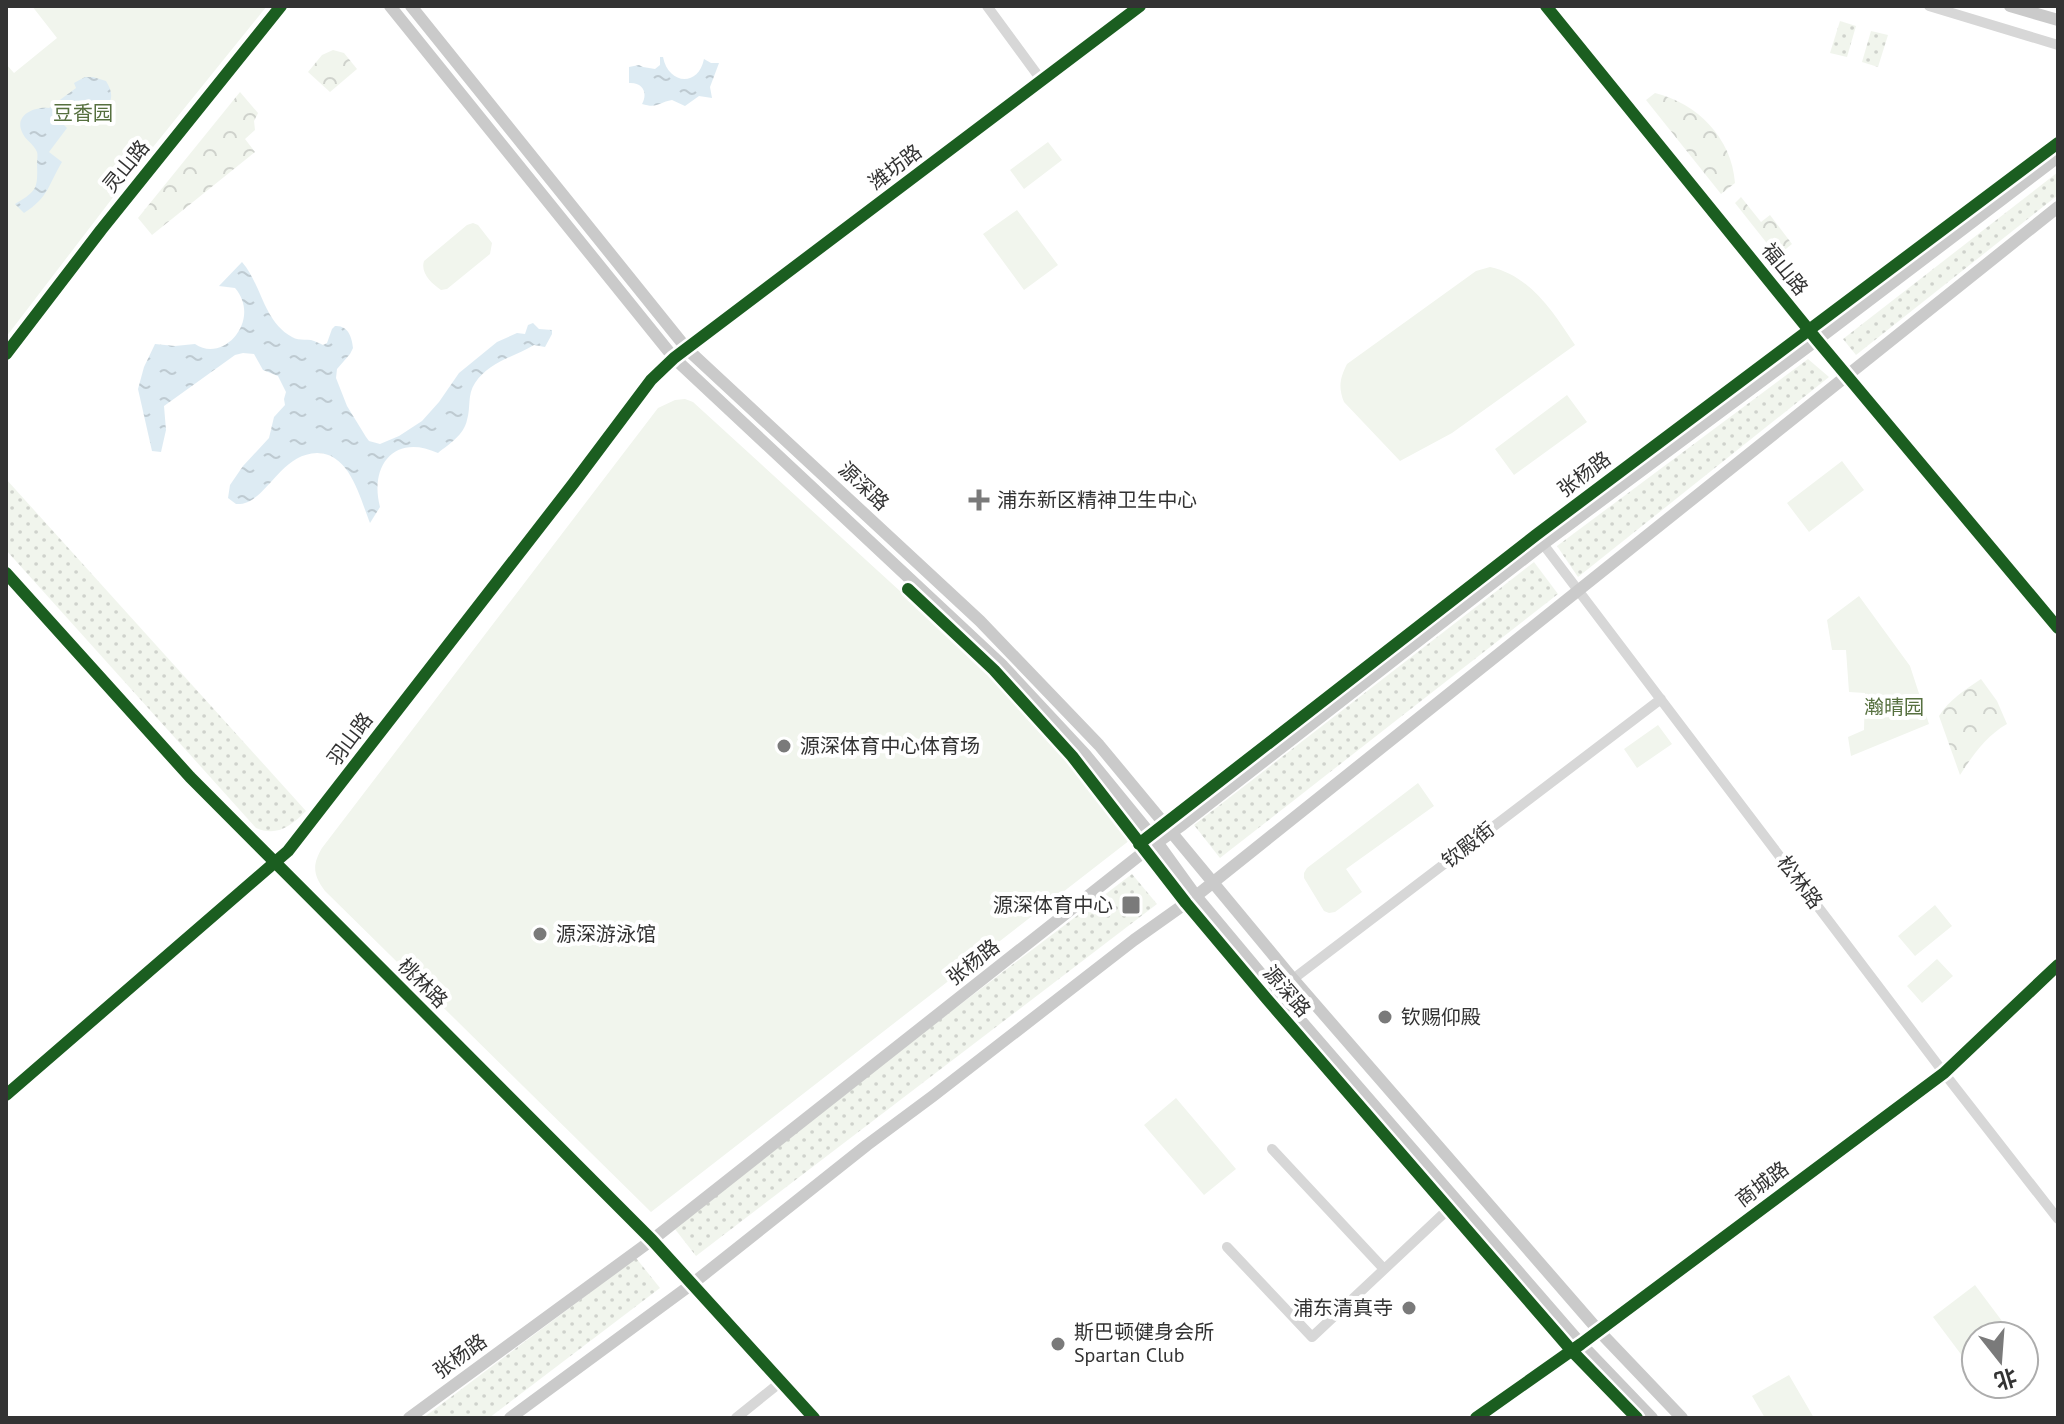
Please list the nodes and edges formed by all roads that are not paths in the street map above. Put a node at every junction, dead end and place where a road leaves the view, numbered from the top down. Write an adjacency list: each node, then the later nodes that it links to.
1 (281, 6): 16 (street, 灵山路)
2 (390, 6): 17 (main road, 源深路)
3 (411, 6): 15 (main road, 源深路)
4 (987, 6): 11 (street)
5 (1140, 6): 11 (street, 潍坊路)
6 (1546, 6): 14 (street, 福山路)
7 (1929, 6): 10 (street)
8 (2010, 6): 9 (main road)
9 (2058, 20)
10 (2058, 45)
11 (1042, 81): 15 (street, 潍坊路)
12 (2058, 157): 14 (main road, 张杨路)
13 (2058, 207): 18 (main road)
14 (1817, 340): 18 (street, 福山路); 19 (main road, 张杨路)
15 (687, 349): 17 (street, 潍坊路); 24 (main road, 源深路)
16 (6, 354)
17 (674, 358): 25 (main road, 源深路); 26 (street, 羽山路)
18 (1847, 375): 21 (main road); 22 (street, 福山路)
19 (1543, 544): 21 (street, 松林路); 24 (main road, 张杨路)
20 (6, 573): 26 (street, 桃林路)
21 (1578, 591): 23 (street, 松林路); 27 (main road)
22 (2058, 628)
23 (1661, 699): 30 (street, 钦殿街); 32 (street, 松林路)
24 (1171, 832): 25 (main road, 张杨路); 27 (main road, 源深路)
25 (1157, 842): 28 (main road, 源深路); 37 (main road, 张杨路)
26 (275, 863): 33 (street, 羽山路); 37 (street, 桃林路)
27 (1213, 883): 28 (main road); 30 (main road, 源深路)
28 (1196, 896): 31 (main road, 源深路); 40 (main road)
29 (2058, 965): 32 (street, 商城路)
30 (1293, 979): 31 (street, 钦殿街); 41 (main road, 源深路)
31 (1276, 992): 35 (main road, 源深路)
32 (1944, 1073): 36 (street, 松林路); 41 (street, 商城路)
33 (6, 1095)
34 (1272, 1149): 39 (street)
35 (1457, 1201): 39 (street); 42 (main road, 源深路)
36 (2058, 1219)
37 (652, 1240): 40 (street, 桃林路); 44 (main road, 张杨路)
38 (1227, 1247): 39 (street)
39 (1384, 1269)
40 (692, 1284): 43 (street, 桃林路); 45 (main road)
41 (1598, 1330): 42 (street, 商城路); 50 (main road, 源深路)
42 (1581, 1344): 48 (street, 商城路); 49 (main road, 源深路)
43 (782, 1381): 46 (street); 47 (street, 桃林路)
44 (409, 1418)
45 (510, 1418)
46 (736, 1418)
47 (814, 1418)
48 (1476, 1418)
49 (1652, 1418)
50 (1682, 1418)

